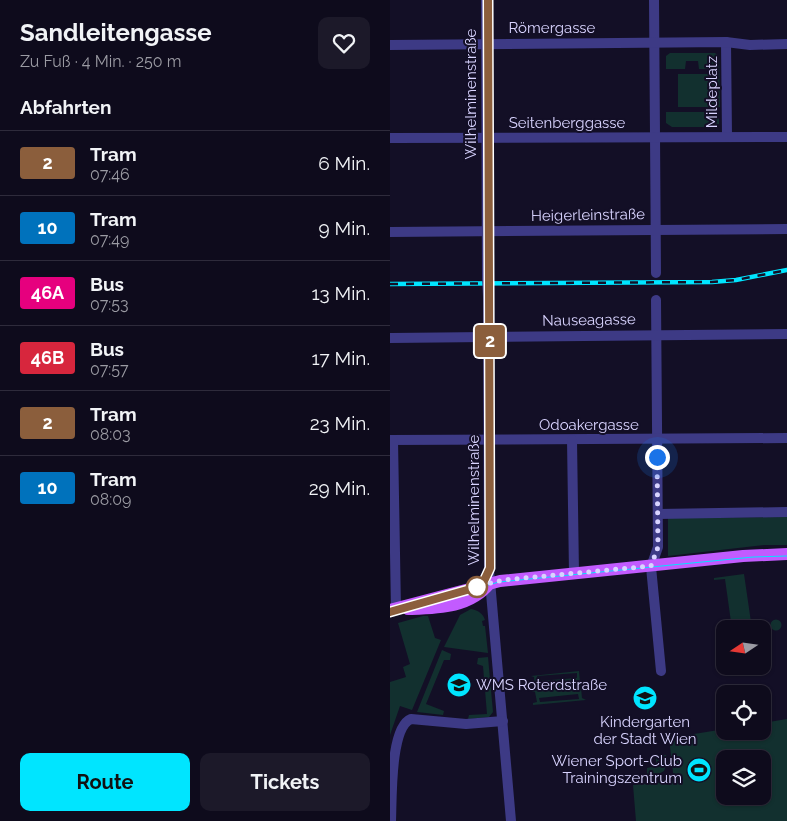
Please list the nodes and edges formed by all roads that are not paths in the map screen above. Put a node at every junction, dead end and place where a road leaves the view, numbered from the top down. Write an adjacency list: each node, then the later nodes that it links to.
1 (486, 0): 5 (street, Wilhelminenstraße)
2 (654, 0): 3 (street)
3 (654, 42): 4 (street, Mildeplatz); 5 (street, Römergasse); 9 (street)
4 (726, 42): 6 (street); 8 (street, Mildeplatz)
5 (486, 44): 7 (street, Römergasse); 12 (street, Wilhelminenstraße)
6 (787, 44)
7 (390, 45)
8 (727, 136): 9 (street, Mildeplatz); 10 (street)
9 (654, 137): 12 (street, Seitenberggasse); 13 (street)
10 (787, 137)
11 (390, 138): 12 (street, Seitenberggasse)
12 (487, 138): 15 (street, Wilhelminenstraße)
13 (655, 229): 14 (street, Heigerleinstraße); 15 (street, Heigerleinstraße); 17 (street)
14 (787, 229)
15 (487, 231): 16 (street, Heigerleinstraße); 21 (street, Wilhelminenstraße, bridge)
16 (390, 232)
17 (656, 273)
18 (656, 300): 19 (street)
19 (656, 334): 20 (street, Nauseagasse); 21 (street, Nauseagasse); 23 (street)
20 (787, 334)
21 (488, 336): 22 (street, Nauseagasse); 25 (street, Wilhelminenstraße)
22 (392, 338)
23 (657, 438): 24 (street, Odoakergasse); 27 (street, Odoakergasse); 29 (street)
24 (787, 438)
25 (488, 439): 26 (street, Odoakergasse); 27 (street, Odoakergasse); 33 (street, Wilhelminenstraße)
26 (392, 440): 34 (street)
27 (572, 440): 32 (street)
28 (787, 512): 29 (street)
29 (658, 514): 31 (street)
30 (787, 554): 31 (main road)
31 (651, 566): 32 (main road); 35 (street)
32 (574, 573): 33 (main road)
33 (490, 583): 34 (main road); 36 (street, Wilhelminenstraße)
34 (393, 609)
35 (661, 670)
36 (503, 722): 37 (street); 38 (street, Wilhelminenstraße)
37 (391, 821)
38 (511, 821)

